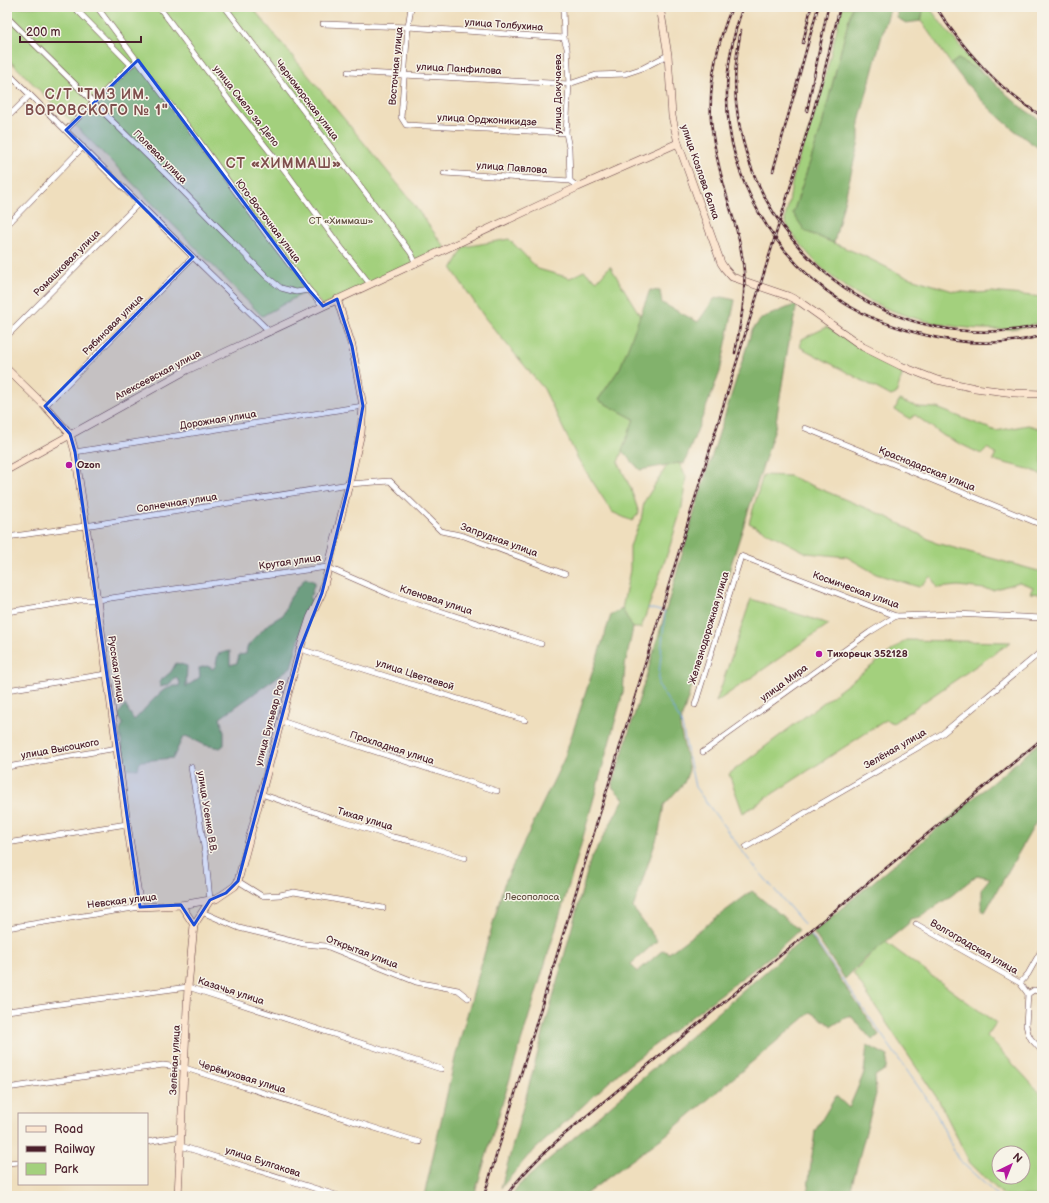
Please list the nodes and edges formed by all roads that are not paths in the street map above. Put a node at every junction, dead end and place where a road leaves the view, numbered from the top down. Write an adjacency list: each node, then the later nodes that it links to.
1 (74, 7): 14 (street)
2 (97, 7): 13 (street, Юго-Восточная улица)
3 (159, 7): 34 (street, улица Смело за Дело)
4 (225, 7): 33 (street, Черноморская улица)
5 (411, 7): 10 (street, Восточная улица)
6 (563, 7): 11 (street, улица Докучаева)
7 (660, 7): 12 (street, улица Козлова балка)
8 (7, 17): 20 (street, Полевая улица)
9 (323, 24): 10 (street, улица Толбухина)
10 (408, 27): 11 (street, улица Толбухина); 17 (street, Восточная улица)
11 (564, 38): 18 (street, улица Докучаева)
12 (668, 55): 18 (street); 25 (street, улица Козлова балка)
13 (138, 60): 14 (street); 35 (street, Юго-Восточная улица)
14 (131, 65): 20 (street)
15 (7, 72): 19 (street)
16 (348, 72): 17 (street, улица Панфилова)
17 (405, 75): 18 (street, улица Панфилова); 22 (street, Восточная улица)
18 (569, 84): 24 (street, улица Докучаева)
19 (30, 95): 21 (street); 23 (street)
20 (93, 103): 23 (street); 35 (street, Полевая улица)
21 (7, 118)
22 (406, 125): 24 (street, улица Орджоникидзе)
23 (66, 130): 26 (street)
24 (566, 133): 28 (street, улица Докучаева)
25 (678, 143): 29 (street, Алексеевская улица); 41 (street, улица Козлова балка)
26 (82, 147): 30 (street); 31 (street)
27 (444, 173): 28 (street, улица Павлова)
28 (570, 181): 29 (street)
29 (578, 187): 33 (street, Алексеевская улица)
30 (139, 203): 32 (street); 39 (street, Ромашковая улица)
31 (7, 225)
32 (193, 257): 38 (street); 42 (street, Рябиновая улица)
33 (416, 264): 34 (street, Алексеевская улица)
34 (370, 284): 36 (street, Алексеевская улица)
35 (309, 290): 37 (street, Юго-Восточная улица)
36 (337, 299): 37 (street, Алексеевская улица); 43 (street, Крутая улица)
37 (323, 306): 38 (street, Алексеевская улица)
38 (270, 332): 45 (street, Алексеевская улица)
39 (7, 336)
40 (7, 369): 42 (street)
41 (1042, 394)
42 (46, 406): 45 (street)
43 (363, 406): 46 (street, Дорожная улица); 48 (street, Крутая улица)
44 (805, 428): 49 (street, Краснодарская улица)
45 (70, 434): 46 (street, Русская улица); 47 (street, Алексеевская улица)
46 (75, 452): 50 (street, Русская улица)
47 (7, 470)
48 (349, 484): 50 (street, Солнечная улица); 53 (street, Крутая улица); 54 (street, Запрудная улица)
49 (1042, 525)
50 (85, 526): 51 (street, Солнечная улица); 55 (street, Русская улица)
51 (7, 537)
52 (741, 556): 57 (street, Космическая улица); 64 (street, Железнодорожная улица)
53 (327, 567): 55 (street, Крутая улица); 59 (street, Кленовая улица); 60 (street, улица Бульвар Роз)
54 (565, 574)
55 (97, 600): 56 (street, Крутая улица); 62 (street, Русская улица)
56 (7, 612)
57 (896, 616): 58 (street, Космическая улица); 68 (street, улица Мира)
58 (1042, 618)
59 (541, 644)
60 (300, 649): 65 (street, улица Цветаевой); 66 (street, улица Бульвар Роз)
61 (1042, 651): 75 (street, Зелёная улица)
62 (106, 674): 63 (street); 67 (street, Русская улица)
63 (7, 690)
64 (695, 705)
65 (525, 720)
66 (280, 721): 71 (street, Прохладная улица); 72 (street, улица Бульвар Роз)
67 (117, 748): 69 (street, улица Высоцкого); 73 (street, Русская улица)
68 (703, 752)
69 (7, 767)
70 (191, 767): 78 (street, улица Усенко В.В.)
71 (497, 791)
72 (261, 794): 76 (street, Тихая улица); 77 (street, улица Бульвар Роз)
73 (127, 824): 74 (street); 80 (street, Русская улица)
74 (7, 843)
75 (746, 847)
76 (465, 858)
77 (237, 884): 78 (street, Невская улица); 81 (street)
78 (210, 900): 79 (street, Невская улица); 82 (street, Зелёная улица)
79 (181, 905): 80 (street, Невская улица); 84 (street)
80 (140, 907): 85 (street, Невская улица)
81 (383, 908)
82 (202, 912): 84 (street, Зелёная улица); 91 (street, Открытая улица)
83 (916, 924): 87 (street, Волгоградская улица)
84 (194, 925): 88 (street, Зелёная улица)
85 (7, 928)
86 (1042, 949): 87 (street)
87 (1020, 983): 90 (street, Волгоградская улица)
88 (188, 987): 92 (street, Казачья улица); 94 (street, Зелёная улица); 95 (street, Казачья улица)
89 (1042, 992): 90 (street)
90 (1028, 994): 93 (street)
91 (468, 998)
92 (7, 1011)
93 (1042, 1051)
94 (185, 1068): 96 (street, Черёмуховая улица); 97 (street, Зелёная улица); 99 (street, Черёмуховая улица)
95 (441, 1069)
96 (7, 1088)
97 (182, 1136): 98 (street); 100 (street, Зелёная улица)
98 (148, 1142)
99 (418, 1142)
100 (181, 1146): 103 (street, Зелёная улица); 104 (street, улица Булгакова)
101 (18, 1162): 102 (street)
102 (7, 1163)
103 (178, 1196)
104 (339, 1196)

